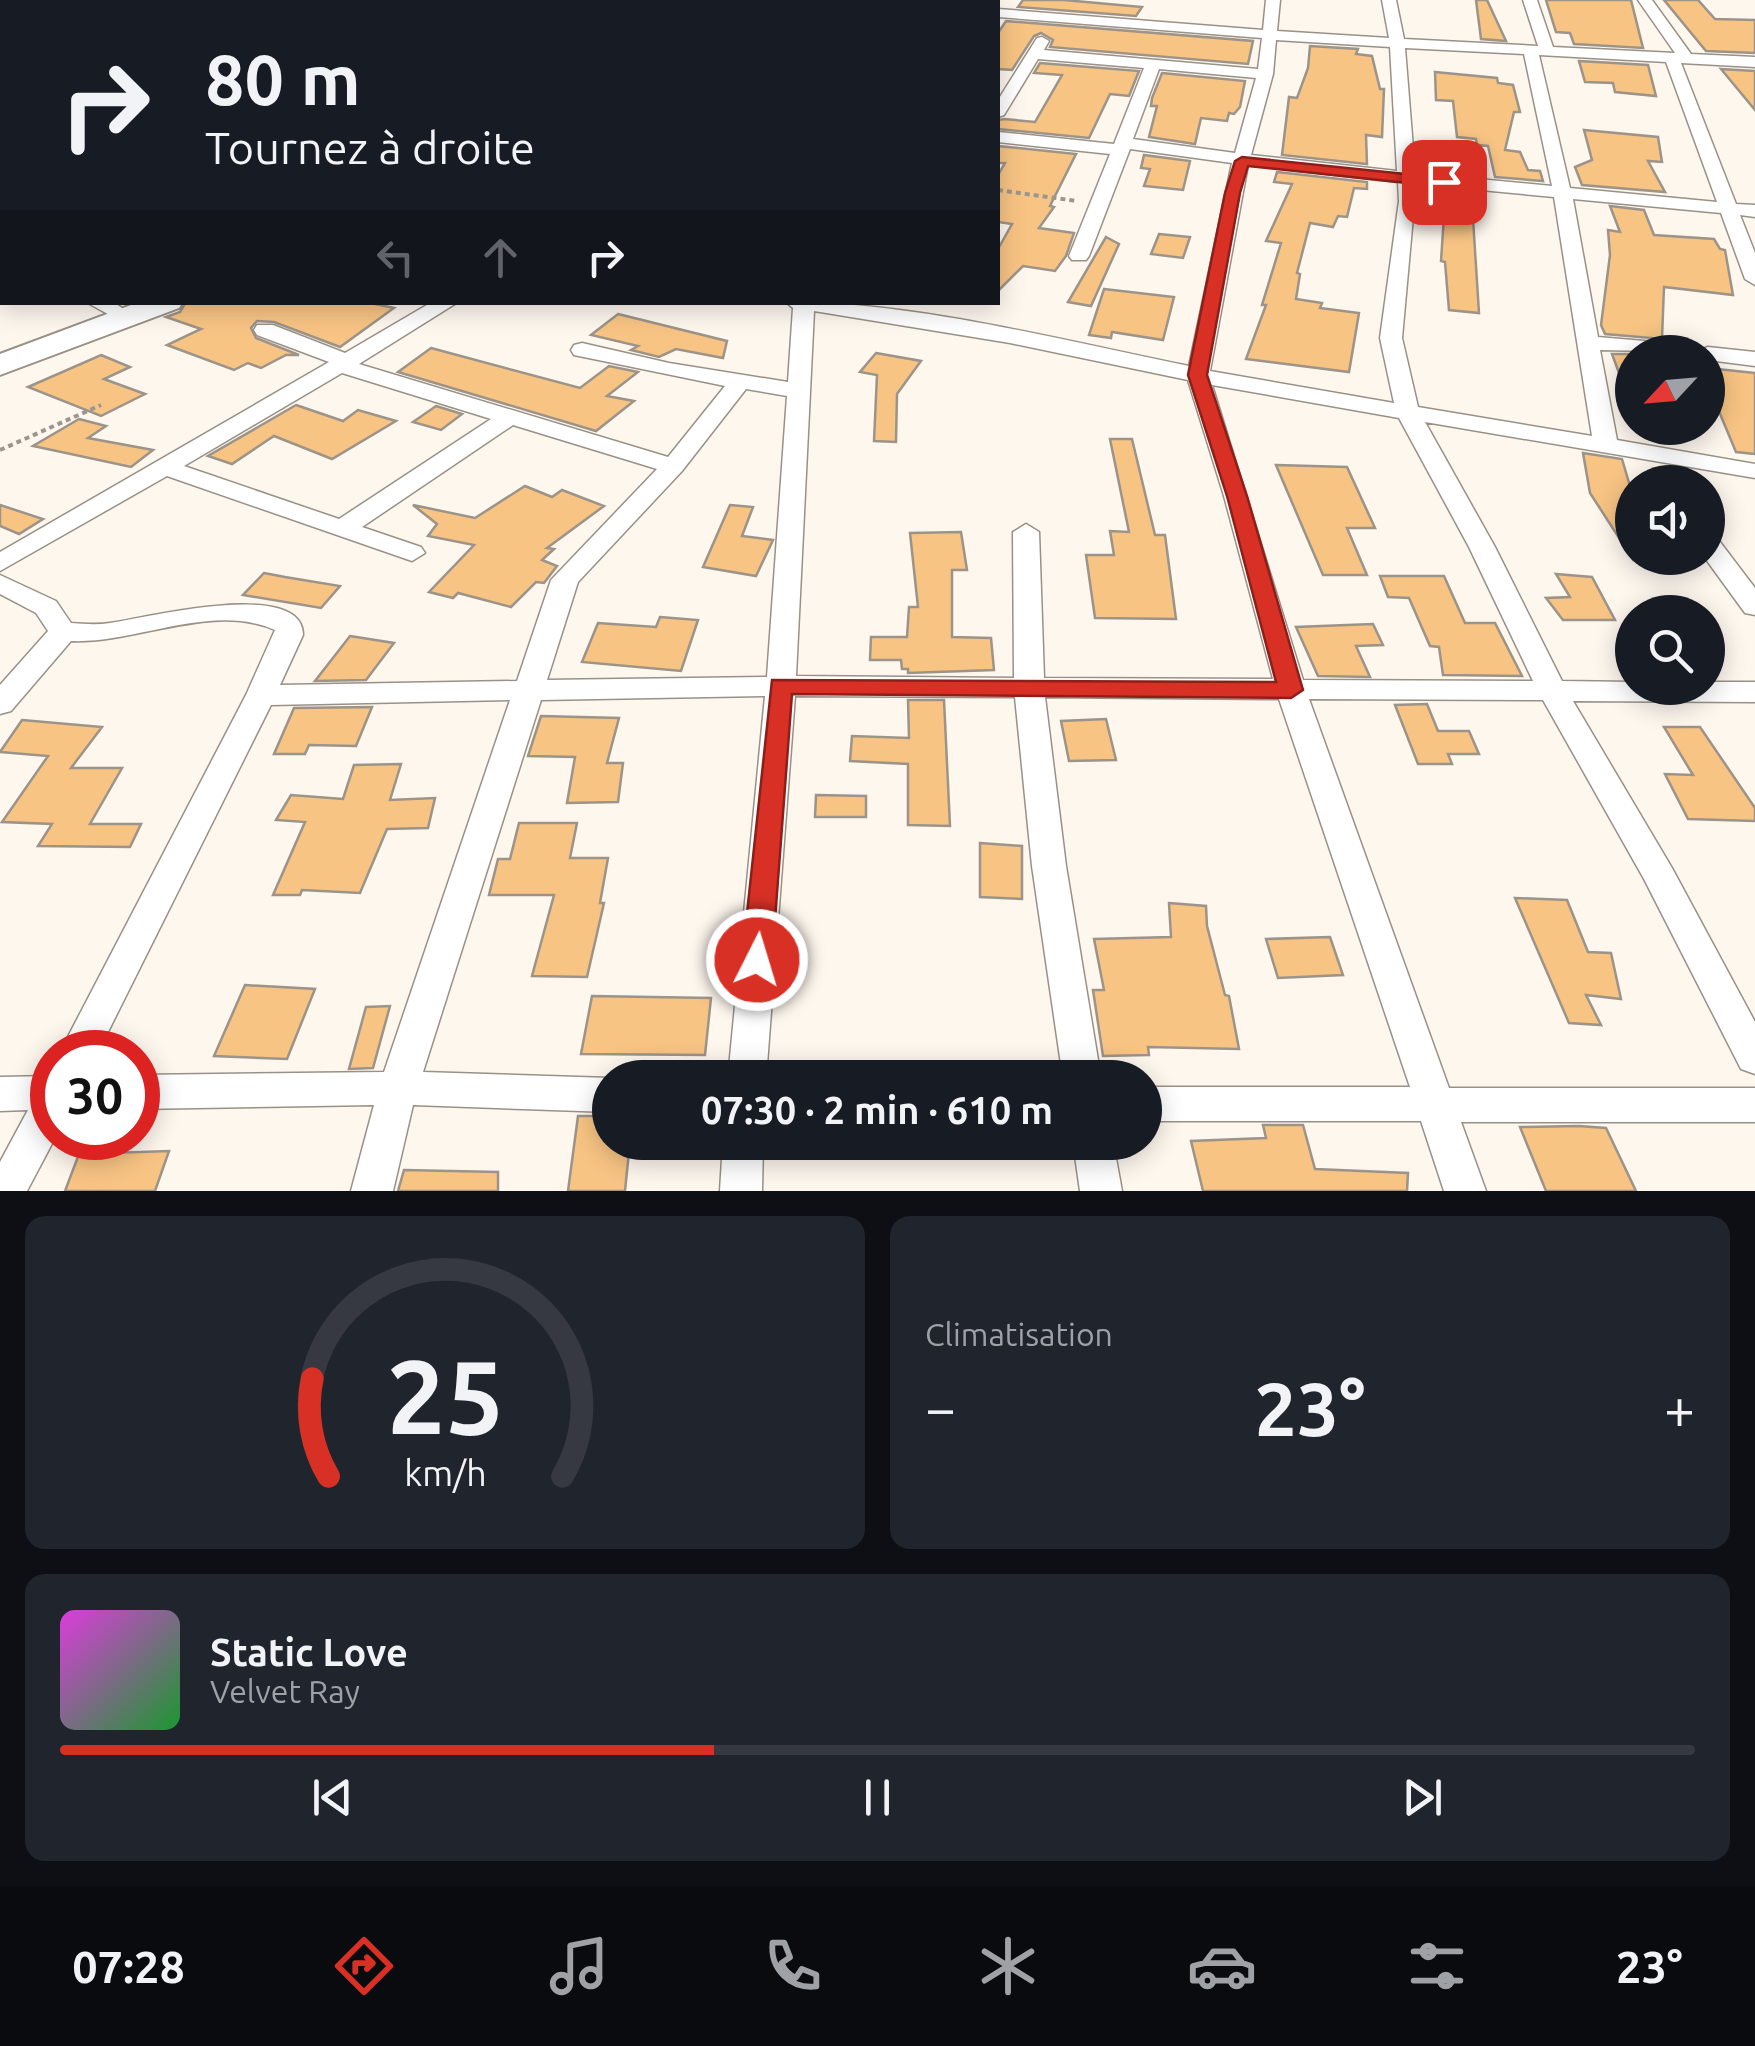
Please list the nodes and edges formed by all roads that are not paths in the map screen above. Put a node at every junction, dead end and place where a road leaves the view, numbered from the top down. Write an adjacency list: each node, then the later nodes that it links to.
1 (1273, 0): 7 (street)
2 (1390, 0): 8 (street)
3 (1530, 0): 9 (street)
4 (1645, 0): 11 (street)
5 (1000, 13): 6 (street)
6 (1055, 18): 7 (street); 10 (street)
7 (1269, 35): 8 (street); 14 (street)
8 (1398, 42): 9 (street); 19 (street)
9 (1539, 50): 11 (street); 20 (street)
10 (1034, 54): 13 (street); 15 (street)
11 (1679, 58): 12 (street); 21 (street)
12 (1755, 62)
13 (1153, 64): 14 (street); 17 (street)
14 (1265, 74): 18 (street)
15 (1000, 109)
16 (1000, 137): 17 (street)
17 (1123, 146): 18 (street); 23 (street)
18 (1242, 161): 19 (street); 39 (street)
19 (1404, 178): 20 (street); 42 (street)
20 (1564, 195): 21 (street); 32 (street)
21 (1726, 208): 22 (street); 24 (street)
22 (1755, 212)
23 (1078, 256)
24 (1755, 279)
25 (102, 305): 30 (street)
26 (160, 305): 30 (street)
27 (443, 305): 37 (street)
28 (800, 305): 41 (street)
29 (812, 305): 39 (street)
30 (126, 318): 38 (street)
31 (264, 330): 37 (street)
32 (1587, 342): 33 (street); 44 (street)
33 (1615, 345)
34 (582, 350): 40 (street)
35 (1725, 356): 36 (street)
36 (1755, 360)
37 (345, 364): 43 (street); 48 (street)
38 (0, 365)
39 (1198, 375): 42 (street); 61 (street)
40 (740, 382): 41 (street); 47 (street)
41 (800, 391): 58 (street)
42 (1408, 413): 44 (street); 62 (street)
43 (509, 417): 47 (street); 50 (street)
44 (1606, 446): 45 (street)
45 (1648, 453): 46 (street); 49 (street)
46 (1655, 465)
47 (673, 466): 59 (street)
48 (164, 467): 50 (street); 53 (street)
49 (1755, 471)
50 (340, 530): 52 (street)
51 (1026, 532): 60 (street)
52 (412, 554)
53 (0, 564)
54 (1725, 567): 56 (street)
55 (0, 583): 57 (street)
56 (1755, 607)
57 (63, 632): 64 (street); 65 (street)
58 (780, 686): 59 (street); 60 (street); 68 (street)
59 (527, 688): 64 (street); 70 (street)
60 (1029, 688): 61 (street); 69 (street)
61 (1291, 690): 62 (street); 77 (street)
62 (1553, 692): 63 (street); 67 (street)
63 (1755, 692)
64 (261, 695): 66 (street)
65 (0, 704)
66 (90, 1030)
67 (1755, 1058)
68 (749, 1060)
69 (1079, 1060)
70 (398, 1088): 71 (street); 74 (street); 82 (street)
71 (160, 1092)
72 (30, 1093): 73 (street)
73 (0, 1094)
74 (592, 1094)
75 (1162, 1104): 77 (street)
76 (1755, 1104): 77 (street)
77 (1438, 1106): 85 (street)
78 (30, 1146): 81 (street)
79 (742, 1160): 83 (street)
80 (1096, 1160): 84 (street)
81 (6, 1191)
82 (372, 1191)
83 (741, 1191)
84 (1101, 1191)
85 (1465, 1191)

